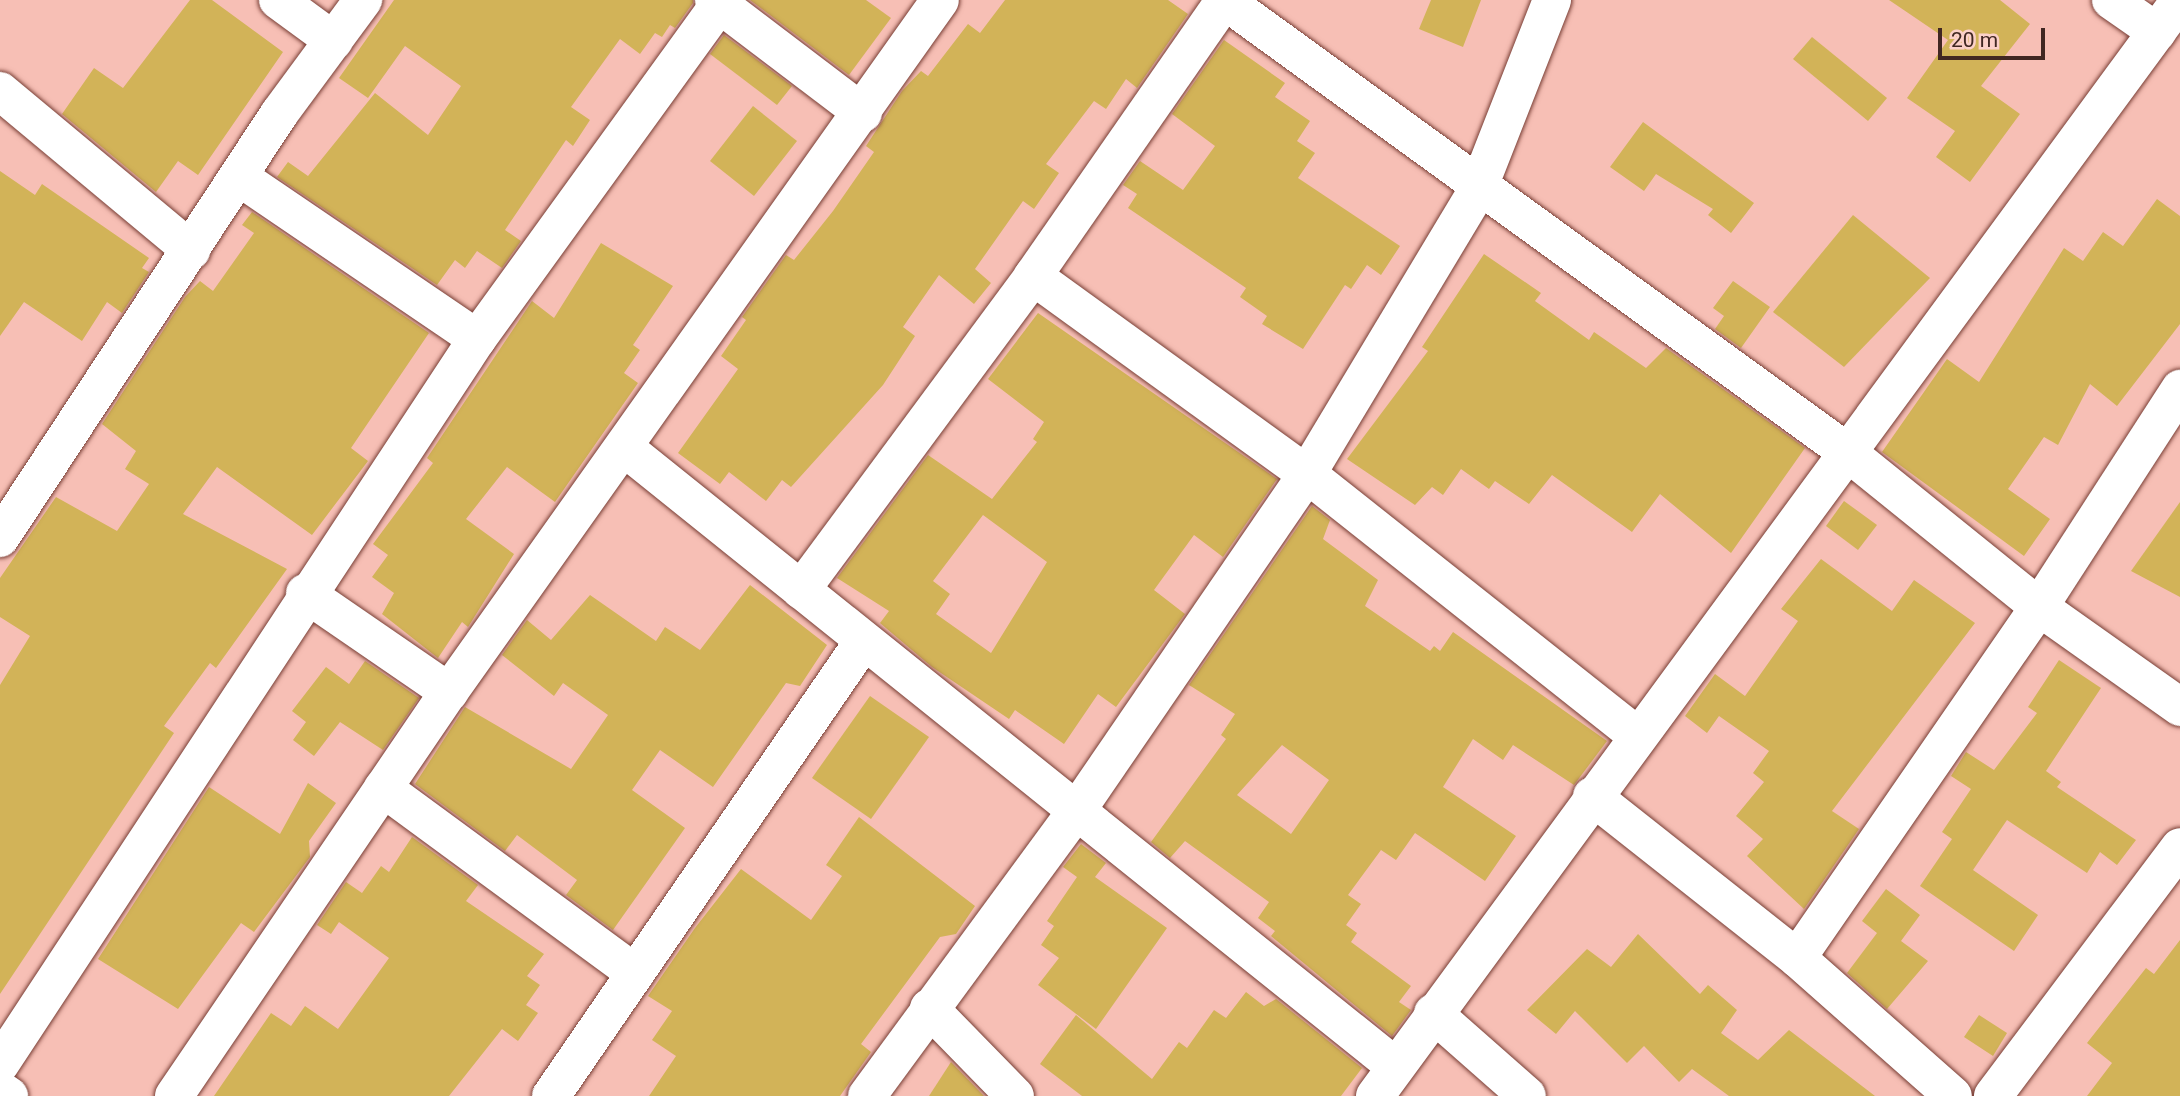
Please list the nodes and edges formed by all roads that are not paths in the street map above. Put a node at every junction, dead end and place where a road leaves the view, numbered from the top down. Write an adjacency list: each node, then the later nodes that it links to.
1 (278, 0): 10 (street)
2 (363, 0): 10 (street)
3 (940, 0): 12 (street)
4 (1225, 0): 14 (street); 16 (street)
5 (1552, 0): 14 (street)
6 (2111, 0): 9 (street)
7 (2180, 0): 9 (street)
8 (718, 1): 12 (street); 17 (street)
9 (2157, 32): 20 (street)
10 (334, 41): 13 (street)
11 (0, 91): 15 (street)
12 (863, 113): 19 (street)
13 (239, 177): 15 (street); 17 (street)
14 (1478, 189): 20 (street); 21 (street)
15 (191, 250): 22 (street)
16 (1033, 276): 21 (street); 23 (street)
17 (477, 339): 24 (street)
18 (2180, 388): 25 (street)
19 (626, 449): 23 (street); 27 (street)
20 (1847, 452): 25 (street); 29 (street)
21 (1307, 474): 29 (street); 32 (street)
22 (4, 523)
23 (801, 590): 26 (street)
24 (305, 593): 27 (street); 38 (street)
25 (2039, 607): 28 (street); 34 (street)
26 (863, 642): 32 (street); 35 (street)
27 (449, 692): 30 (street)
28 (2180, 707)
29 (1636, 735): 31 (street)
30 (383, 788): 35 (street); 42 (street)
31 (1592, 796): 34 (street); 37 (street)
32 (1077, 810): 36 (street); 39 (street)
33 (2180, 848): 48 (street)
34 (1797, 958): 47 (street)
35 (635, 973): 43 (street)
36 (929, 1008): 44 (street); 45 (street)
37 (1433, 1013): 39 (street); 46 (street)
38 (0, 1064)
39 (1385, 1082)
40 (0, 1090): 41 (street)
41 (9, 1096)
42 (174, 1096)
43 (551, 1096)
44 (866, 1096)
45 (1015, 1096)
46 (1527, 1096)
47 (1953, 1096)
48 (1993, 1096)

